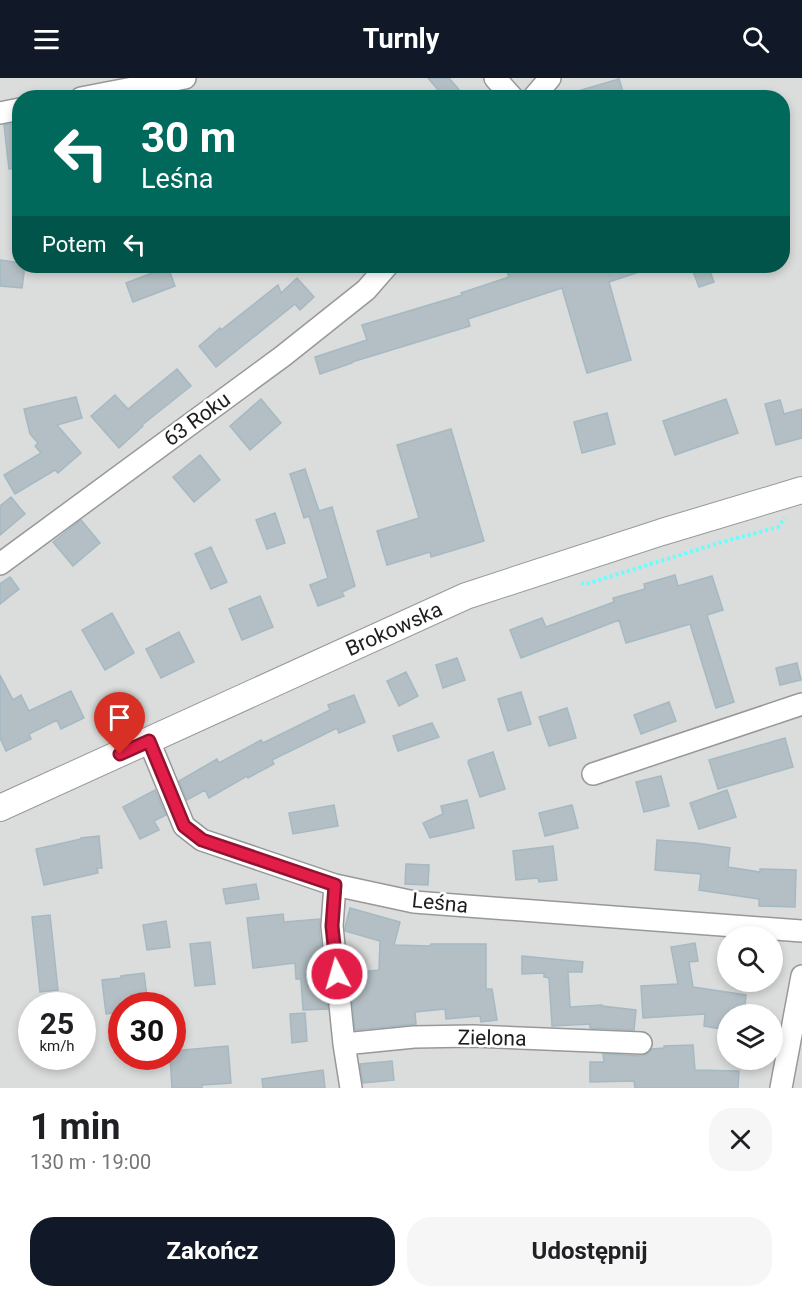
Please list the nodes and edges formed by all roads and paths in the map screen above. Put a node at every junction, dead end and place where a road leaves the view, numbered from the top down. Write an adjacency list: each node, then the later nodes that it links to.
1 (185, 78): 4 (street)
2 (495, 78): 5 (street)
3 (550, 78): 6 (street)
4 (123, 90)
5 (506, 90)
6 (540, 90)
7 (381, 273): 10 (street, 63 Roku)
8 (802, 490): 13 (street, Brokowska)
9 (788, 513): 11 (path)
10 (0, 564)
11 (577, 582)
12 (802, 704): 14 (street)
13 (149, 741): 15 (street, Brokowska); 16 (street, Leśna)
14 (593, 774)
15 (1, 805)
16 (335, 885): 17 (street, Leśna); 20 (street)
17 (802, 931)
18 (802, 976): 22 (street)
19 (641, 1043): 20 (street, Zielona)
20 (344, 1044): 21 (street)
21 (351, 1088)
22 (781, 1088)

